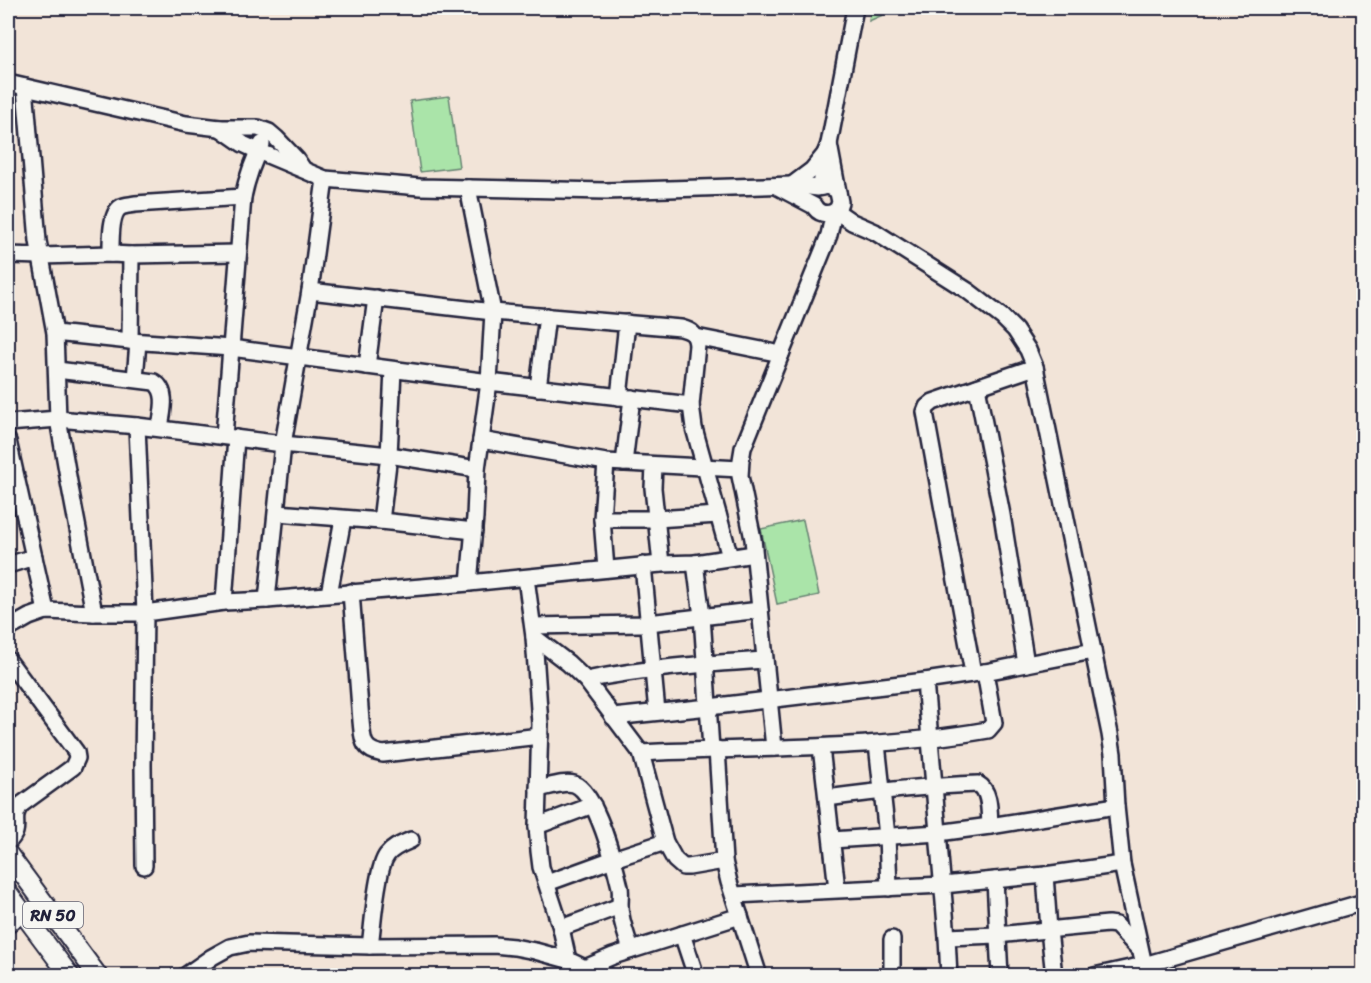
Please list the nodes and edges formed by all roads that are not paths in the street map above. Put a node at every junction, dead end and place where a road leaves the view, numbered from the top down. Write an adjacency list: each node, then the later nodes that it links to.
1 (855, 8): 6 (street)
2 (8, 83): 3 (street)
3 (25, 87): 4 (street); 20 (street)
4 (220, 128): 5 (street); 7 (street)
5 (269, 132): 7 (street); 8 (street)
6 (827, 149): 11 (street); 12 (street); 15 (street)
7 (258, 151): 8 (street); 14 (street)
8 (303, 169): 9 (street)
9 (325, 179): 13 (street); 21 (street)
10 (776, 185): 11 (street); 13 (street); 15 (street)
11 (792, 185): 12 (street)
12 (820, 187): 15 (street)
13 (468, 188): 23 (street)
14 (243, 197): 16 (street); 17 (street)
15 (830, 205): 30 (street); 33 (street)
16 (111, 254): 19 (street); 20 (street)
17 (238, 254): 19 (street); 29 (street)
18 (8, 255): 20 (street)
19 (131, 255): 28 (street)
20 (41, 256): 26 (street)
21 (310, 291): 22 (street); 31 (street)
22 (376, 298): 23 (street); 32 (street)
23 (493, 312): 24 (street); 37 (street)
24 (547, 316): 25 (street); 39 (street)
25 (627, 323): 27 (street); 40 (street)
26 (56, 333): 28 (street); 34 (street)
27 (696, 337): 30 (street); 41 (street)
28 (134, 341): 29 (street); 36 (street)
29 (231, 348): 31 (street); 46 (street)
30 (781, 354): 56 (street)
31 (298, 357): 32 (street); 49 (street)
32 (367, 366): 35 (street)
33 (1035, 368): 38 (street); 86 (street)
34 (57, 370): 36 (street); 42 (street)
35 (393, 370): 37 (street); 50 (street)
36 (135, 379): 45 (street)
37 (489, 382): 39 (street); 47 (street)
38 (977, 387): 90 (street); 92 (street)
39 (538, 388): 40 (street)
40 (625, 398): 41 (street); 52 (street)
41 (691, 405): 54 (street)
42 (58, 419): 43 (street); 44 (street); 81 (street)
43 (8, 423)
44 (137, 426): 45 (street); 80 (street)
45 (160, 428): 46 (street)
46 (230, 437): 49 (street); 77 (street)
47 (481, 440): 51 (street); 55 (street)
48 (8, 441): 65 (street)
49 (283, 444): 50 (street); 57 (street)
50 (389, 455): 55 (street); 62 (street)
51 (606, 462): 52 (street); 60 (street)
52 (624, 464): 53 (street)
53 (654, 466): 54 (street); 61 (street)
54 (705, 468): 56 (street); 58 (street)
55 (477, 469): 63 (street)
56 (740, 470): 64 (street)
57 (277, 513): 59 (street); 76 (street)
58 (718, 515): 61 (street); 66 (street)
59 (343, 519): 62 (street); 75 (street)
60 (602, 519): 61 (street); 71 (street)
61 (657, 519): 68 (street)
62 (381, 521): 63 (street)
63 (474, 531): 73 (street)
64 (754, 554): 66 (street); 78 (street)
65 (34, 556): 69 (street); 79 (street)
66 (730, 557): 67 (street)
67 (695, 563): 68 (street); 82 (street)
68 (661, 564): 70 (street)
69 (8, 565)
70 (643, 565): 71 (street); 83 (street)
71 (606, 569): 72 (street)
72 (526, 578): 73 (street); 85 (street)
73 (469, 583): 74 (street)
74 (351, 592): 75 (street); 99 (street)
75 (329, 594): 76 (street)
76 (267, 600): 77 (street)
77 (224, 602): 80 (street)
78 (760, 610): 82 (street); 88 (street)
79 (46, 611): 81 (street); 84 (street)
80 (146, 613): 81 (street); 124 (street)
81 (94, 614)
82 (702, 616): 83 (street); 89 (street)
83 (649, 623): 85 (street); 91 (street)
84 (8, 628)
85 (534, 632): 93 (street); 99 (street)
86 (1093, 651): 90 (street); 111 (street)
87 (8, 660): 118 (street)
88 (764, 660): 89 (street); 95 (street)
89 (704, 664): 91 (street); 96 (street)
90 (1026, 664): 92 (street)
91 (653, 669): 93 (street); 97 (street)
92 (979, 672): 94 (street); 100 (street)
93 (586, 680): 98 (street)
94 (925, 681): 95 (street); 100 (street)
95 (769, 700): 96 (street); 103 (street)
96 (709, 707): 97 (street); 104 (street)
97 (657, 712): 98 (street)
98 (613, 717): 105 (street)
99 (540, 736): 107 (street)
100 (930, 739): 101 (street); 106 (street)
101 (877, 744): 102 (street); 108 (street)
102 (821, 747): 103 (street); 109 (street)
103 (774, 748): 104 (street)
104 (714, 749): 105 (street); 122 (street)
105 (641, 753): 119 (street)
106 (934, 786): 108 (street); 113 (street); 114 (street)
107 (538, 789): 110 (street); 112 (street)
108 (882, 790): 109 (street); 115 (street)
109 (827, 798): 117 (street)
110 (593, 805): 112 (street); 121 (street)
111 (1116, 806): 113 (street); 123 (street)
112 (537, 826): 127 (street)
113 (990, 826): 114 (street)
114 (938, 833): 115 (street); 128 (street)
115 (887, 836): 117 (street); 129 (street)
116 (411, 840): 144 (street)
117 (832, 840): 130 (street)
118 (8, 842)
119 (665, 842): 121 (street); 122 (street)
120 (8, 854): 151 (main road, RN 50)
121 (613, 859): 127 (street); 134 (street)
122 (724, 861): 132 (street)
123 (1122, 864): 125 (street); 146 (street)
124 (144, 866)
125 (1046, 875): 126 (street); 139 (street)
126 (994, 880): 128 (street); 141 (street)
127 (547, 883): 138 (street)
128 (943, 885): 129 (street); 142 (street)
129 (889, 888): 130 (street)
130 (837, 889): 132 (street)
131 (8, 893): 135 (main road, RN 50)
132 (734, 895): 136 (street)
133 (1364, 902): 148 (street)
134 (620, 906): 138 (street); 145 (street)
135 (23, 913): 137 (street); 150 (main road, RN 50)
136 (740, 916): 140 (street); 155 (street)
137 (8, 925)
138 (561, 927): 147 (street)
139 (1049, 930): 141 (street); 146 (street); 159 (street)
140 (682, 934): 145 (street); 154 (street)
141 (997, 935): 142 (street); 158 (street)
142 (947, 937): 157 (street)
143 (892, 939): 156 (street)
144 (370, 946): 147 (street); 152 (street)
145 (631, 950): 149 (street)
146 (1140, 950): 148 (street)
147 (568, 960): 149 (street)
148 (1144, 965): 160 (street)
149 (585, 968): 153 (street)
150 (70, 975)
151 (98, 975)
152 (185, 975)
153 (608, 975)
154 (696, 975)
155 (759, 975)
156 (892, 975)
157 (949, 975)
158 (1000, 975)
159 (1054, 975)
160 (1094, 975)

